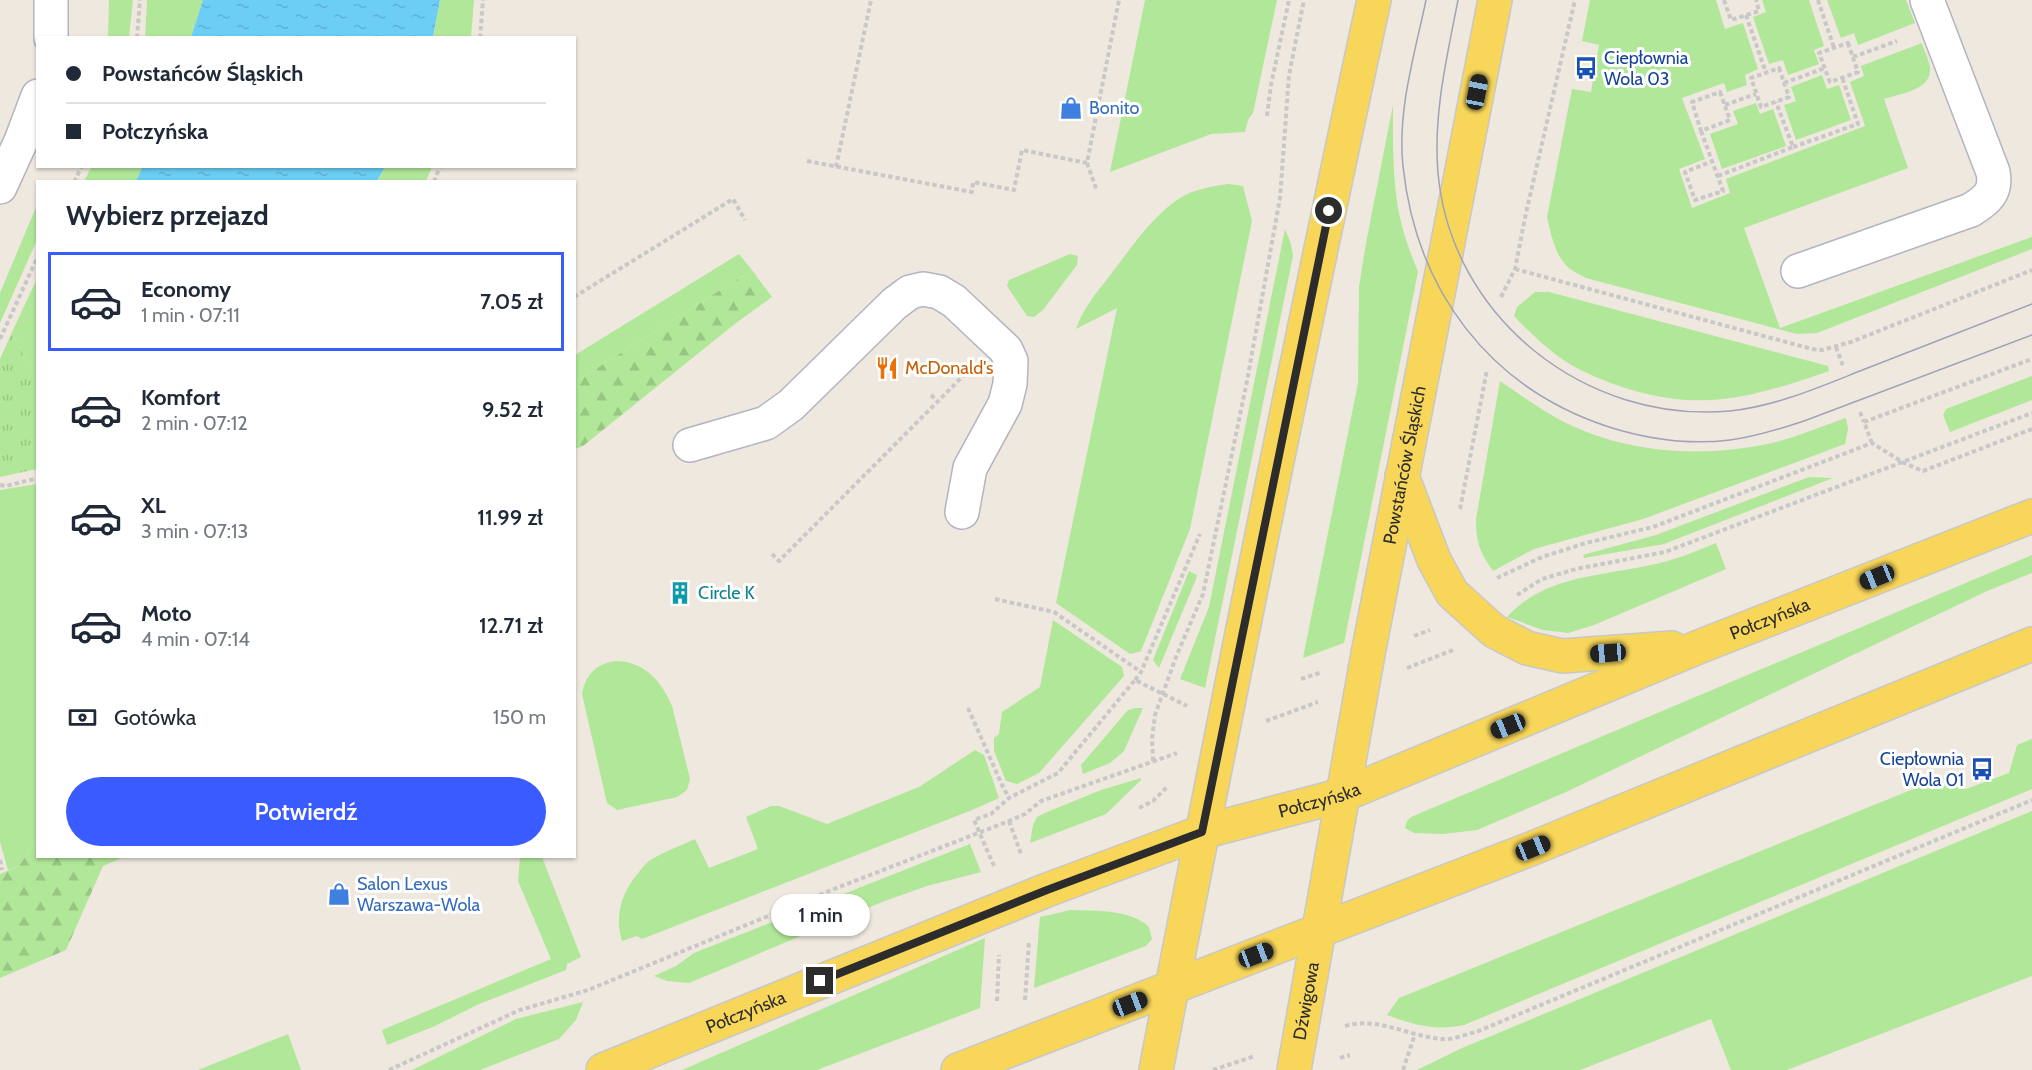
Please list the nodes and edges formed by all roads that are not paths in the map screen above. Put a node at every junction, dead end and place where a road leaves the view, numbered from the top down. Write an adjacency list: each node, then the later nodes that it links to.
1 (51, 0): 5 (street)
2 (1374, 0): 16 (main road)
3 (1495, 0): 10 (main road, Powstańców Śląskich)
4 (1927, 0): 8 (street)
5 (51, 36)
6 (36, 101): 7 (street)
7 (0, 187)
8 (1798, 271)
9 (690, 444): 11 (street)
10 (1402, 476): 14 (main road); 15 (main road, Powstańców Śląskich)
11 (962, 512)
12 (2032, 516): 14 (main road, Połczyńska)
13 (2032, 644): 17 (main road)
14 (1701, 646): 15 (main road, Połczyńska)
15 (1343, 795): 16 (main road, Połczyńska); 17 (main road, Powstańców Śląskich)
16 (1202, 832): 18 (main road); 19 (main road, Połczyńska)
17 (1319, 931): 18 (main road); 22 (main road, Dźwigowa)
18 (1172, 988): 20 (main road); 21 (main road)
19 (603, 1070)
20 (958, 1070)
21 (1156, 1070)
22 (1294, 1070)

